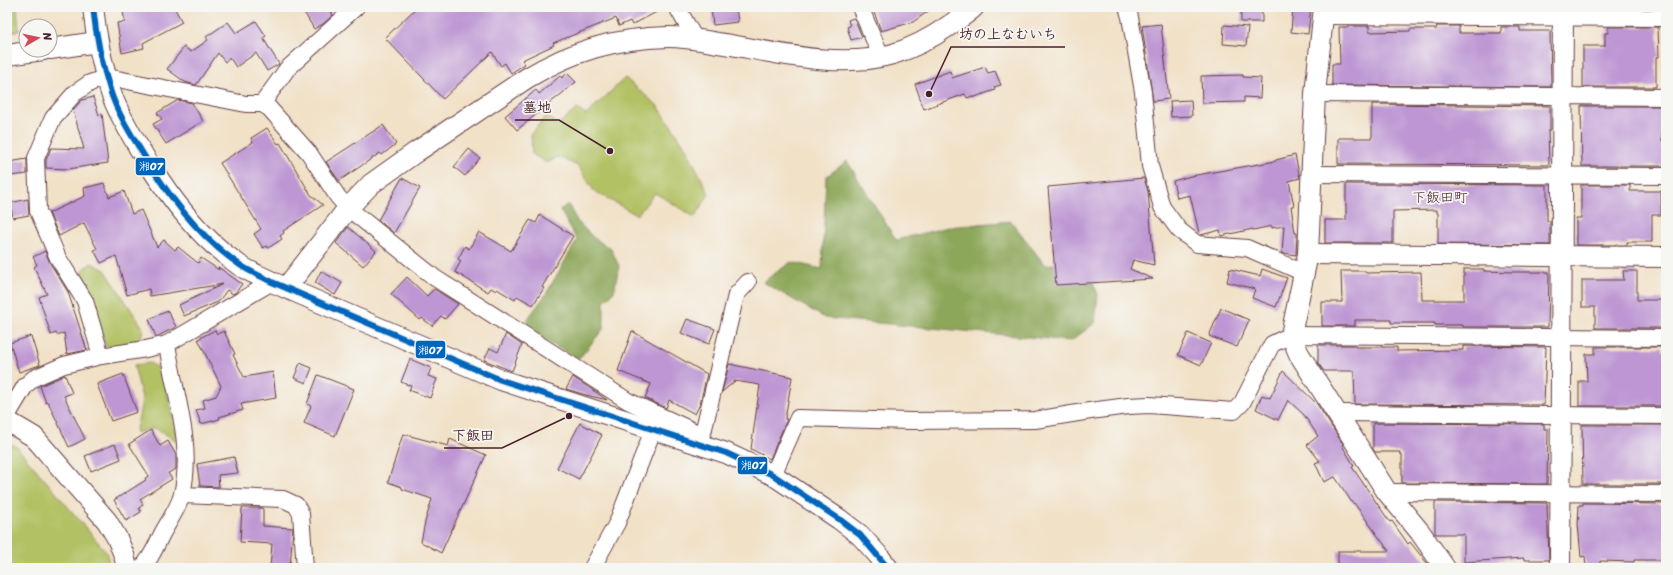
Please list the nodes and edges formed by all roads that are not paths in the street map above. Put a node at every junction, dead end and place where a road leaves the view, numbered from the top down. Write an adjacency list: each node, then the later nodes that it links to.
1 (93, 7): 11 (street)
2 (356, 7): 20 (street)
3 (677, 7): 10 (street)
4 (860, 7): 15 (street)
5 (974, 7): 15 (street)
6 (1127, 7): 27 (street)
7 (1324, 12): 8 (street); 17 (street)
8 (1563, 12): 9 (street); 18 (street)
9 (1666, 18)
10 (695, 39): 15 (street); 24 (street)
11 (97, 42): 12 (street); 16 (street)
12 (58, 48)
13 (18, 54): 14 (street)
14 (7, 56)
15 (881, 56)
16 (107, 77): 20 (street); 29 (street); 34 (street)
17 (1315, 94): 18 (street); 21 (street)
18 (1563, 96): 19 (street); 22 (street)
19 (1666, 97)
20 (262, 104): 24 (street)
21 (1311, 174): 22 (street); 27 (street)
22 (1562, 176): 23 (street); 25 (street)
23 (1666, 176)
24 (348, 208): 29 (street); 41 (street)
25 (1562, 256): 26 (street); 27 (street); 31 (street)
26 (1666, 257)
27 (1306, 264): 30 (street)
28 (748, 282): 41 (street)
29 (279, 285): 33 (street); 40 (street)
30 (1291, 335): 31 (street); 35 (street); 42 (street)
31 (1561, 337): 32 (street); 36 (street)
32 (1666, 338)
33 (167, 344): 34 (street); 46 (street)
34 (101, 356): 37 (street)
35 (1337, 413): 36 (street); 43 (street)
36 (1561, 415): 38 (street); 44 (street)
37 (7, 416)
38 (1666, 416)
39 (7, 421): 47 (street)
40 (653, 430): 41 (street); 50 (street)
41 (701, 440): 42 (street)
42 (773, 475): 51 (street)
43 (1387, 492): 44 (street); 52 (street)
44 (1560, 494): 45 (street); 53 (street)
45 (1666, 494)
46 (182, 495): 48 (street); 49 (street)
47 (127, 568)
48 (141, 568)
49 (305, 568)
50 (592, 568)
51 (888, 568)
52 (1445, 568)
53 (1560, 568)

